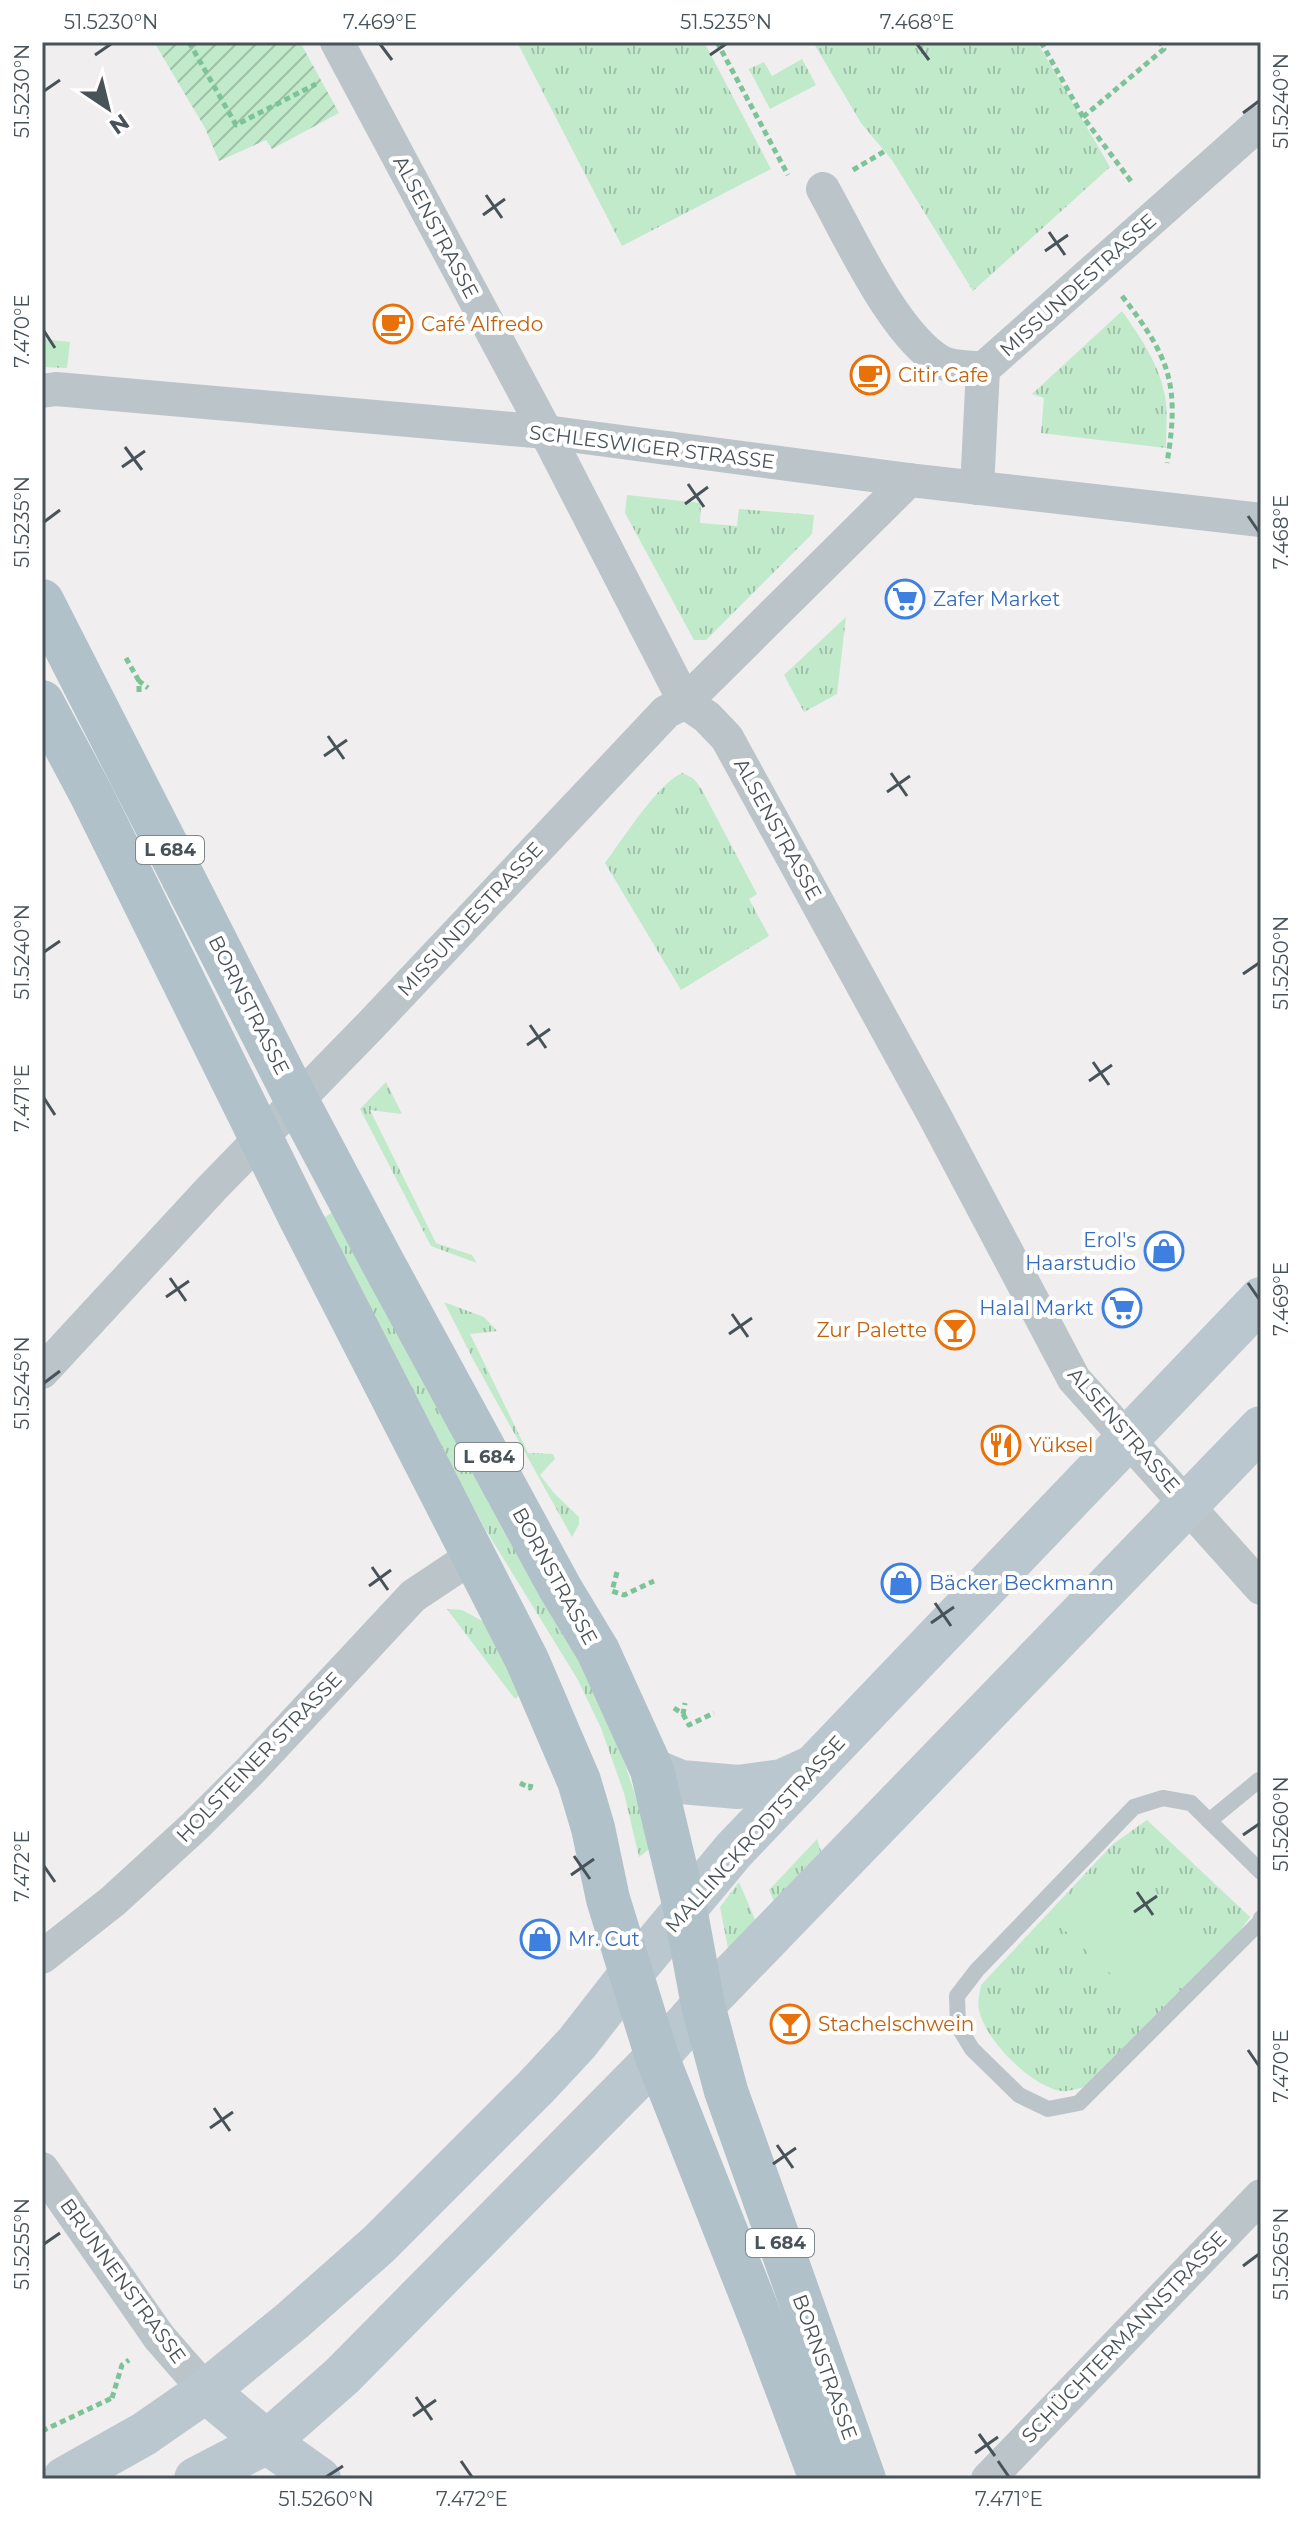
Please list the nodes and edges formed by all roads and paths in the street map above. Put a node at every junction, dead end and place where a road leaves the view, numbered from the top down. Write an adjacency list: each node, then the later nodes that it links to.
1 (189, 42): 6 (path)
2 (337, 42): 15 (street, ALSENSTRASSE)
3 (717, 42): 9 (path)
4 (1041, 42): 7 (path)
5 (1160, 42): 7 (path)
6 (321, 81)
7 (1083, 117): 10 (path)
8 (1261, 122): 13 (street, MISSUNDESTRASSE)
9 (786, 170)
10 (1133, 184)
11 (823, 189): 13 (street)
12 (1122, 296): 16 (path)
13 (983, 369): 18 (street, MISSUNDESTRASSE)
14 (42, 391): 15 (street, SCHLESWIGER STRASSE)
15 (546, 432): 17 (street, SCHLESWIGER STRASSE); 26 (street, ALSENSTRASSE)
16 (1167, 463)
17 (909, 480): 18 (street, SCHLESWIGER STRASSE); 26 (street, MISSUNDESTRASSE)
18 (977, 488): 19 (street, SCHLESWIGER STRASSE)
19 (1261, 520)
20 (42, 601): 27 (main road, BORNSTRASSE / L 684)
21 (126, 658): 22 (path)
22 (139, 681): 23 (path); 24 (path)
23 (148, 688)
24 (138, 693)
25 (42, 702): 28 (main road, L 684)
26 (685, 702): 27 (street, MISSUNDESTRASSE); 32 (street, ALSENSTRASSE)
27 (297, 1101): 28 (street, MISSUNDESTRASSE); 43 (main road, BORNSTRASSE / L 684)
28 (260, 1137): 30 (street, MISSUNDESTRASSE); 34 (main road, L 684)
29 (1261, 1299): 32 (main road, MALLINCKRODTSTRASSE)
30 (42, 1372)
31 (1261, 1428): 33 (main road)
32 (1127, 1440): 33 (street, ALSENSTRASSE); 42 (main road, MALLINCKRODTSTRASSE)
33 (1189, 1505): 37 (street, ALSENSTRASSE); 53 (main road)
34 (473, 1556): 51 (street, HOLSTEINER STRASSE); 52 (main road, L 684)
35 (617, 1572): 36 (path)
36 (654, 1581)
37 (1261, 1588)
38 (685, 1703): 41 (path)
39 (674, 1708): 41 (path)
40 (714, 1713): 41 (path)
41 (683, 1714)
42 (815, 1766): 43 (main road); 49 (main road, MALLINCKRODTSTRASSE)
43 (652, 1770): 49 (main road, BORNSTRASSE / L 684)
44 (532, 1778): 46 (path)
45 (1259, 1780): 47 (lane)
46 (520, 1783)
47 (1209, 1821): 48 (lane); 50 (lane)
48 (1261, 1872)
49 (685, 1908): 52 (main road, MALLINCKRODTSTRASSE); 53 (main road, BORNSTRASSE / L 684)
50 (1261, 1918)
51 (42, 1957)
52 (630, 1975): 54 (main road, L 684); 58 (main road, MALLINCKRODTSTRASSE)
53 (703, 2005): 54 (main road); 67 (main road, BORNSTRASSE / L 684)
54 (657, 2057): 62 (main road); 66 (main road, L 684)
55 (42, 2169): 58 (street, BRUNNENSTRASSE)
56 (1261, 2196): 68 (street, SCHÜCHTERMANNSTRASSE)
57 (130, 2360): 59 (path)
58 (206, 2391): 62 (main road, BRUNNENSTRASSE); 63 (main road, MALLINCKRODTSTRASSE)
59 (112, 2398): 60 (path); 61 (path)
60 (119, 2407)
61 (42, 2431)
62 (267, 2442): 64 (main road); 65 (main road, BRUNNENSTRASSE)
63 (64, 2479)
64 (196, 2479)
65 (319, 2479)
66 (821, 2479)
67 (864, 2479)
68 (988, 2479)

